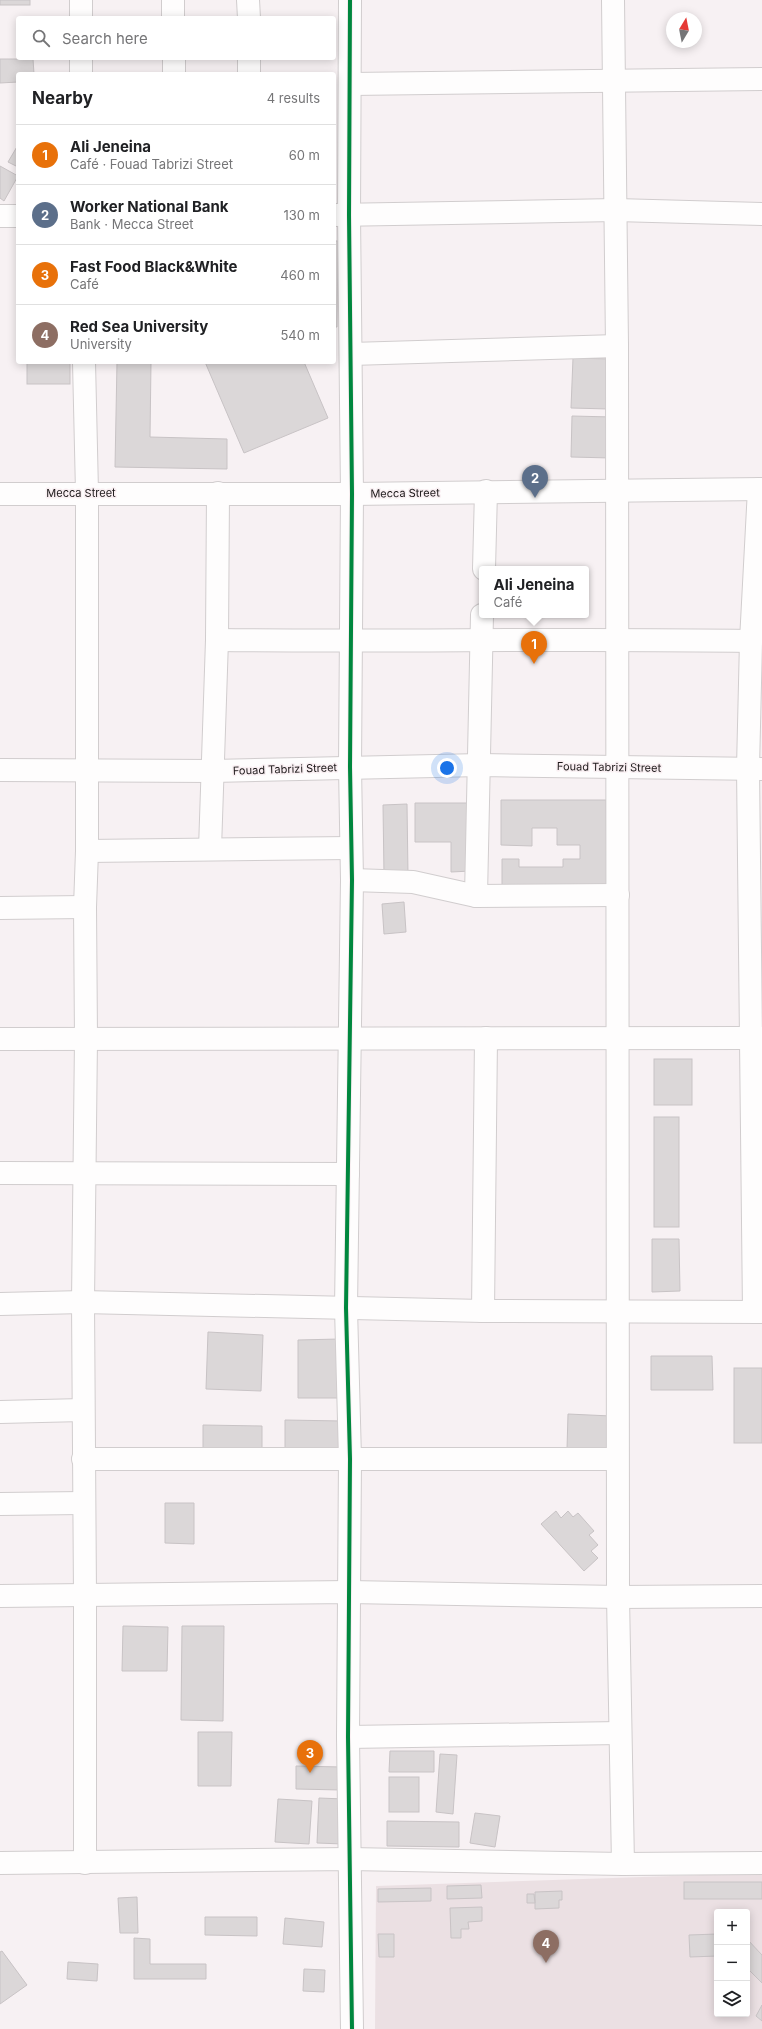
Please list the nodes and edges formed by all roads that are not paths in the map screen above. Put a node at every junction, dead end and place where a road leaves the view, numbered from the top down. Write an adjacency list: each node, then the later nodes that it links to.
1 (81, 0): 6 (street)
2 (173, 0): 7 (street)
3 (248, 0): 8 (street)
4 (350, 0): 17 (street)
5 (613, 0): 16 (street)
6 (81, 16)
7 (173, 16)
8 (248, 16)
9 (81, 60): 12 (street)
10 (174, 60): 13 (street)
11 (249, 60): 14 (street)
12 (81, 72)
13 (174, 72)
14 (249, 72)
15 (762, 79): 16 (street)
16 (613, 81): 17 (street); 18 (street)
17 (351, 84): 20 (street)
18 (616, 210): 19 (street); 20 (street); 23 (street)
19 (762, 214)
20 (341, 215): 24 (street)
21 (0, 216): 22 (street)
22 (16, 216)
23 (617, 346): 24 (street); 29 (street)
24 (351, 354): 32 (street)
25 (84, 364): 28 (street)
26 (760, 489): 29 (street, Mecca Street); 38 (street)
27 (486, 491): 29 (street, Mecca Street); 32 (street, Mecca Street); 33 (street)
28 (87, 492): 30 (street, Mecca Street); 31 (street, Mecca Street); 45 (street)
29 (617, 492): 35 (street)
30 (218, 493): 32 (street, Mecca Street); 36 (street)
31 (0, 494)
32 (352, 494): 39 (street)
33 (484, 566)
34 (482, 618): 37 (street)
35 (617, 639): 37 (street); 38 (street); 42 (street)
36 (217, 640): 39 (street); 46 (street)
37 (482, 641): 39 (street); 40 (street)
38 (751, 641): 43 (street)
39 (351, 642): 41 (street)
40 (480, 765): 41 (street, Fouad Tabrizi Street); 42 (street, Fouad Tabrizi Street); 52 (street)
41 (350, 767): 46 (street, Fouad Tabrizi Street); 47 (street)
42 (618, 768): 43 (street, Fouad Tabrizi Street); 51 (street)
43 (755, 768): 59 (street)
44 (0, 770): 45 (street, Fouad Tabrizi Street)
45 (86, 770): 46 (street, Fouad Tabrizi Street); 49 (street)
46 (213, 771): 48 (street)
47 (351, 848): 48 (street); 50 (street)
48 (210, 849): 49 (street)
49 (87, 851): 53 (street)
50 (352, 880): 52 (street); 55 (street)
51 (618, 895): 52 (street); 60 (street)
52 (476, 896)
53 (84, 907): 54 (street); 58 (street)
54 (0, 908)
55 (349, 1038): 56 (street); 58 (street); 63 (street)
56 (486, 1038): 60 (street); 67 (street)
57 (0, 1039): 58 (street)
58 (86, 1039): 61 (street)
59 (756, 1039): 60 (street); 69 (street)
60 (618, 1040): 68 (street)
61 (85, 1172): 62 (street); 63 (street); 64 (street)
62 (0, 1173)
63 (348, 1174): 66 (street)
64 (83, 1302): 65 (street); 66 (street); 70 (street)
65 (0, 1304)
66 (346, 1308): 67 (street); 73 (street)
67 (483, 1311): 68 (street)
68 (617, 1312): 69 (street); 74 (street)
69 (758, 1312)
70 (83, 1410): 71 (street); 72 (street)
71 (0, 1412)
72 (83, 1459): 73 (street); 75 (street)
73 (350, 1459): 74 (street); 77 (street)
74 (618, 1459): 81 (street)
75 (83, 1503): 76 (street); 79 (street)
76 (0, 1504)
77 (350, 1592): 79 (street); 81 (street); 83 (street)
78 (0, 1596): 79 (street)
79 (86, 1596): 86 (street)
80 (762, 1596): 81 (street)
81 (618, 1597): 82 (street)
82 (620, 1733): 83 (street); 88 (street)
83 (348, 1737): 84 (street)
84 (350, 1859): 86 (street); 88 (street); 89 (street)
85 (0, 1863): 86 (street)
86 (85, 1863)
87 (762, 1863): 88 (street)
88 (622, 1864)
89 (352, 2029)

